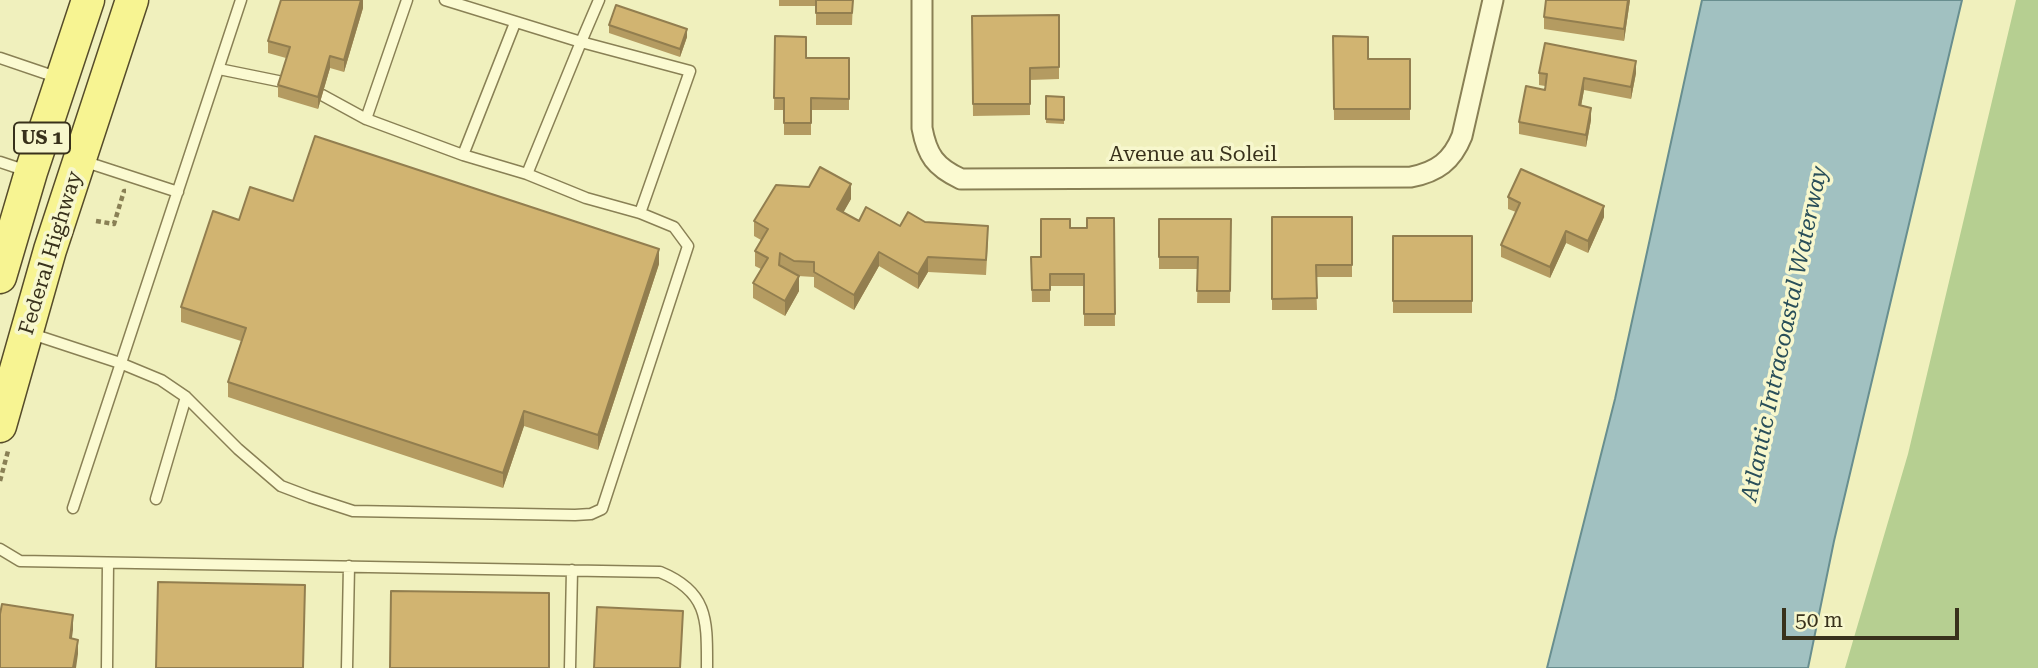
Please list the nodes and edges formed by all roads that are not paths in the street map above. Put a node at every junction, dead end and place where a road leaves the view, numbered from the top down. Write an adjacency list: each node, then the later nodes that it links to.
1 (90, 0): 13 (main road, Federal Highway / US 1); 18 (main road)
2 (132, 0): 18 (main road, Federal Highway / US 1)
3 (241, 0): 12 (lane)
4 (407, 0): 16 (lane)
5 (445, 0): 9 (lane)
6 (599, 0): 10 (lane)
7 (922, 0): 8 (street, Avenue au Soleil)
8 (1493, 0)
9 (514, 23): 10 (lane); 17 (lane)
10 (581, 43): 21 (lane); 23 (lane)
11 (0, 58): 13 (lane)
12 (219, 69): 14 (lane); 22 (lane)
13 (62, 79): 20 (main road, Federal Highway / US 1)
14 (283, 82)
15 (322, 95): 16 (lane)
16 (366, 119): 17 (lane)
17 (463, 155): 21 (lane)
18 (80, 159): 22 (lane); 24 (main road, Federal Highway / US 1)
19 (0, 162): 20 (lane)
20 (31, 172): 24 (main road); 25 (main road, Federal Highway / US 1)
21 (527, 174): 23 (lane)
22 (178, 192): 27 (lane)
23 (640, 213): 28 (lane)
24 (50, 250): 26 (main road, Federal Highway / US 1)
25 (0, 276)
26 (26, 333): 27 (lane); 29 (main road, Federal Highway / US 1)
27 (120, 363): 28 (lane); 31 (lane)
28 (186, 397): 30 (lane)
29 (0, 426)
30 (156, 499)
31 (73, 508)
32 (0, 549): 33 (lane)
33 (108, 562): 34 (lane); 36 (lane)
34 (349, 566): 35 (lane); 37 (lane)
35 (572, 570): 38 (lane); 39 (lane)
36 (107, 668)
37 (347, 668)
38 (570, 668)
39 (707, 668)

